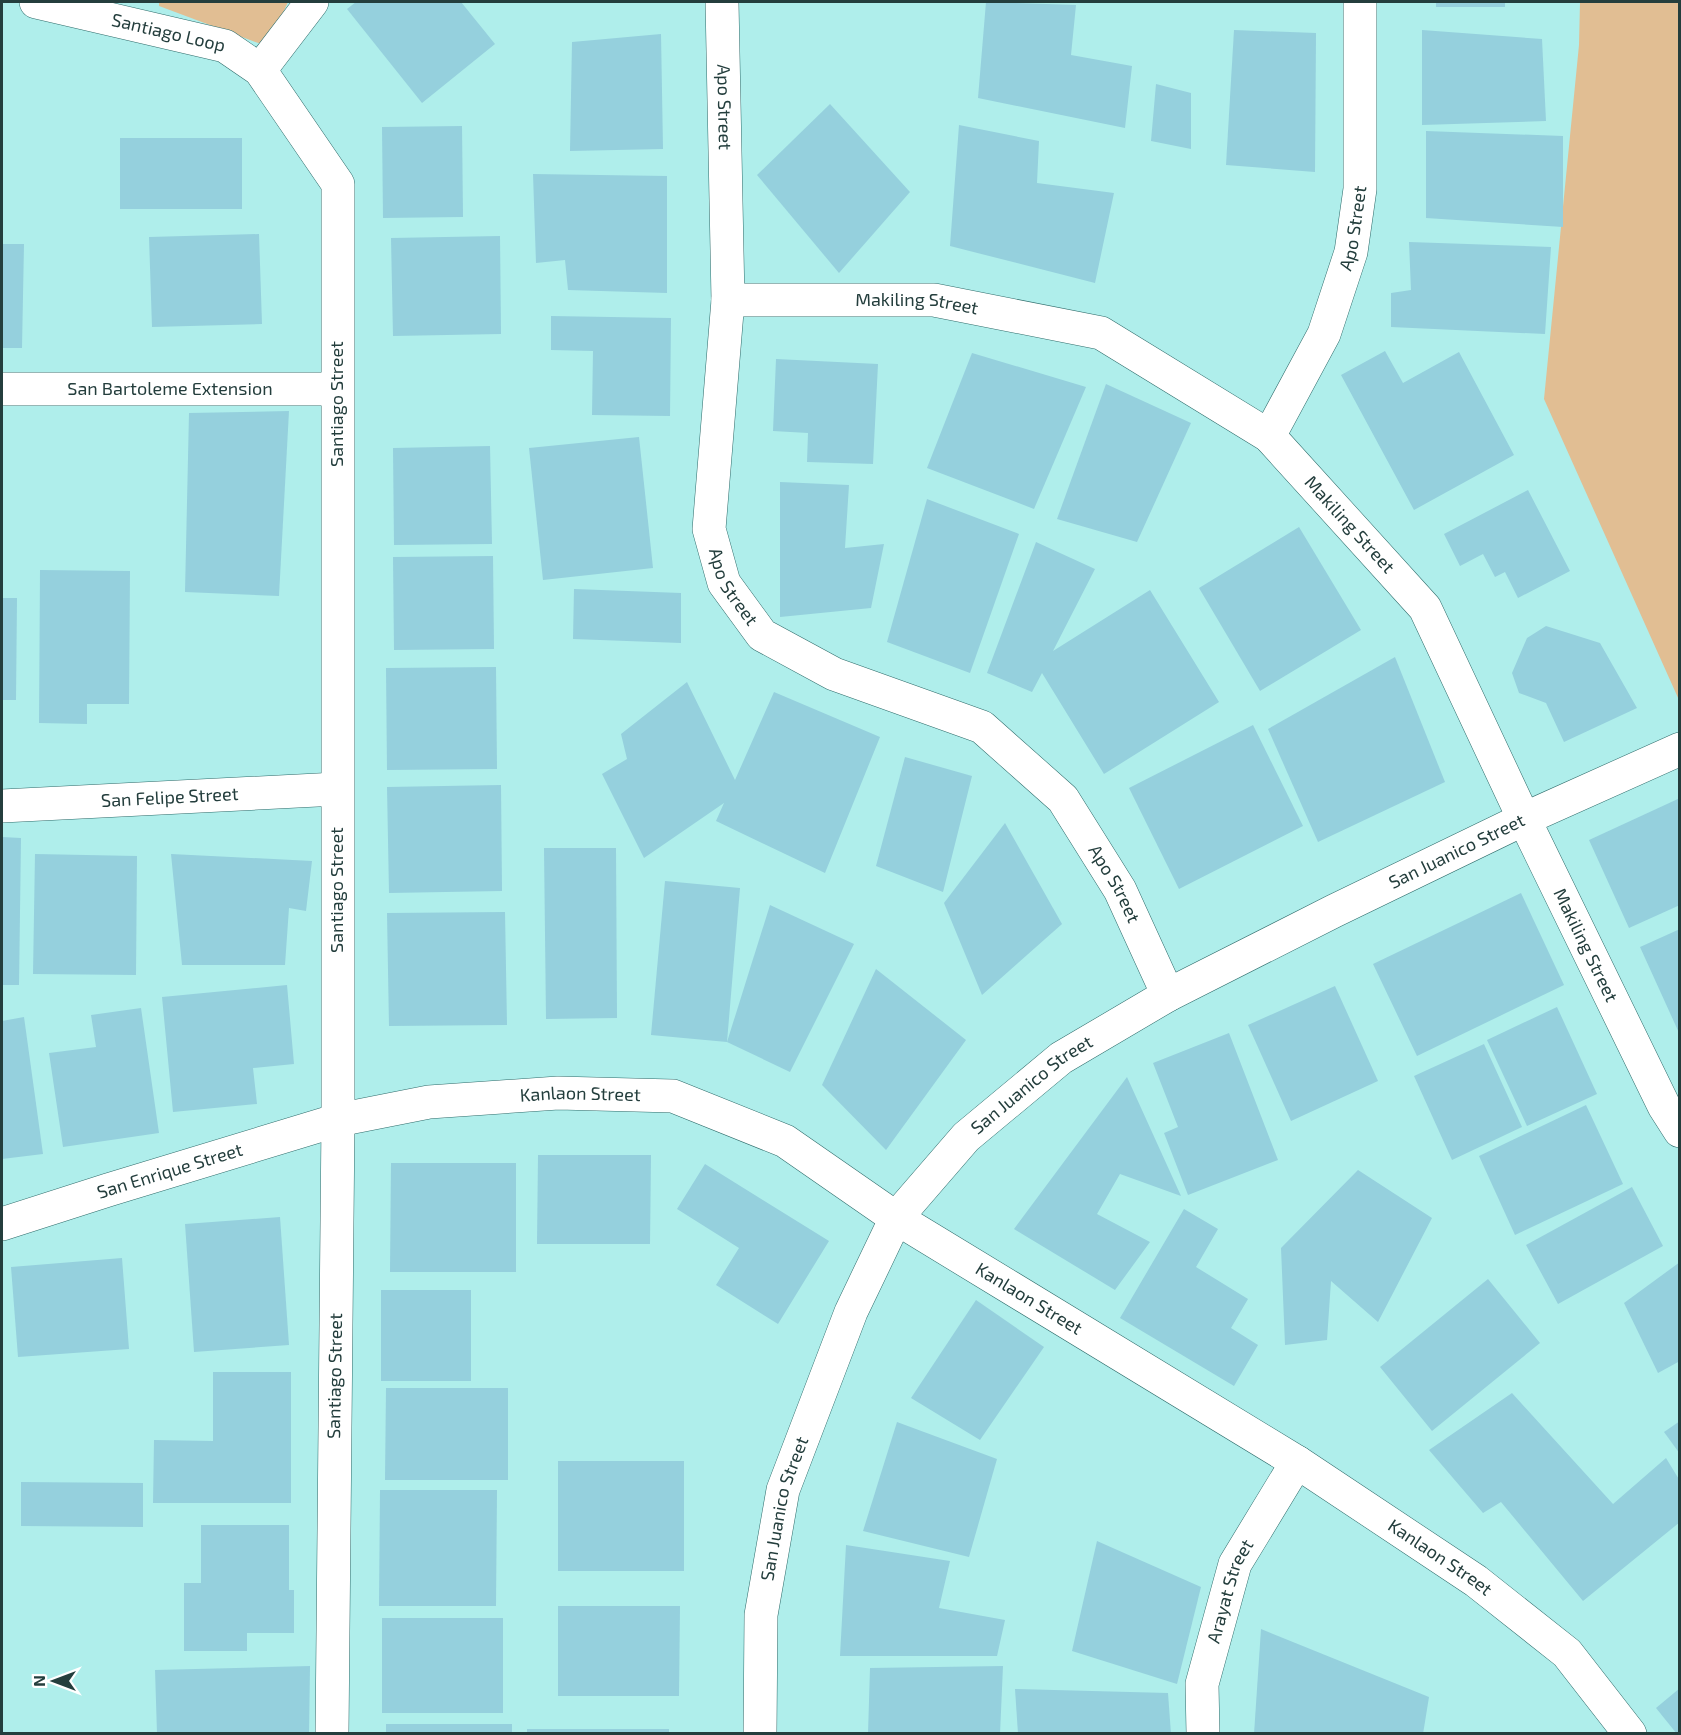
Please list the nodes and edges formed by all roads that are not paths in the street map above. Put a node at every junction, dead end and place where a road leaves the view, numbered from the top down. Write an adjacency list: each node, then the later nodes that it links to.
1 (36, 2): 5 (street, Santiago Loop)
2 (312, 2): 5 (street)
3 (722, 2): 6 (street, Apo Street)
4 (1360, 2): 9 (street, Apo Street)
5 (260, 70): 8 (street, Santiago Street)
6 (728, 300): 9 (street, Makiling Street); 14 (street, Apo Street)
7 (2, 389): 8 (street, San Bartoleme Extension)
8 (337, 389): 11 (street, Santiago Street)
9 (1269, 436): 13 (street, Makiling Street)
10 (1680, 748): 13 (street, San Juanico Street)
11 (337, 789): 12 (street, San Felipe Street); 15 (street, Santiago Street)
12 (2, 806)
13 (1524, 819): 14 (street, San Juanico Street); 16 (street, Makiling Street)
14 (1168, 995): 17 (street, San Juanico Street)
15 (338, 1120): 17 (street, Kanlaon Street); 18 (street, San Enrique Street); 20 (street, Santiago Street)
16 (1680, 1131)
17 (896, 1218): 19 (street, Kanlaon Street); 21 (street, San Juanico Street)
18 (2, 1224)
19 (1297, 1462): 22 (street, Arayat Street); 23 (street, Kanlaon Street)
20 (332, 1734)
21 (760, 1734)
22 (1203, 1734)
23 (1630, 1734)

